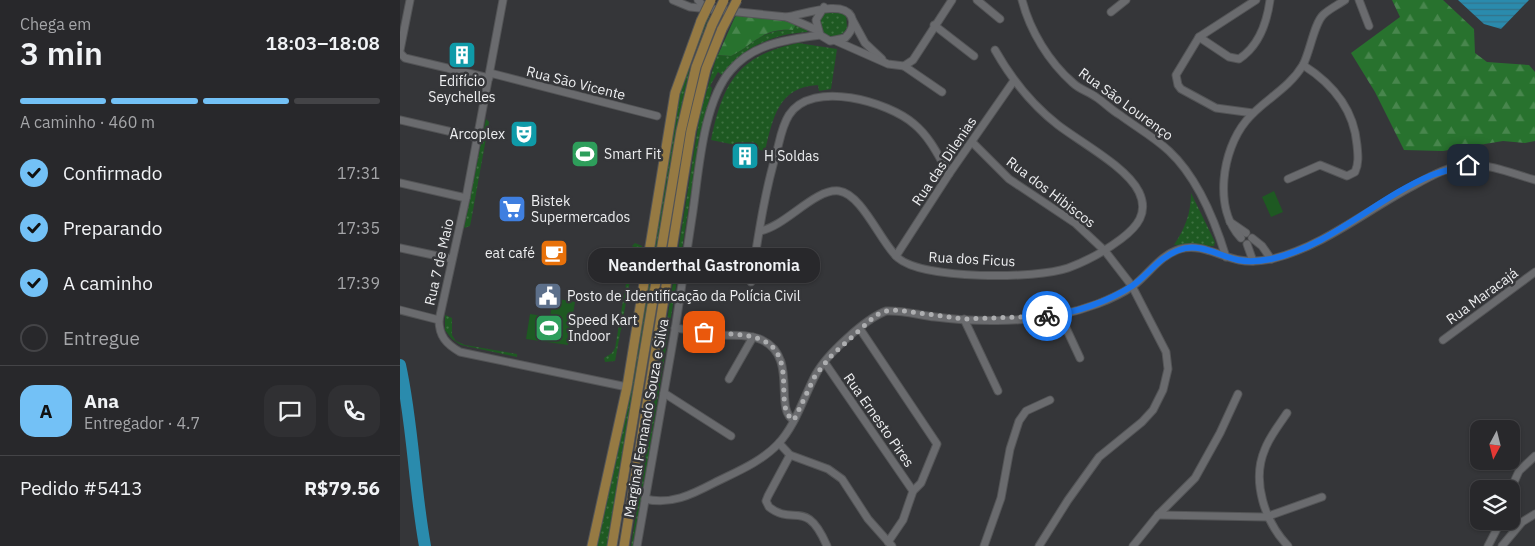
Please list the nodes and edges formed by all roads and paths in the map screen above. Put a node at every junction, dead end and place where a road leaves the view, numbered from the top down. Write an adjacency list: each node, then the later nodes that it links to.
1 (410, 0): 22 (street)
2 (503, 0): 35 (street, Rua 7 de Maio)
3 (666, 0): 4 (street)
4 (672, 0): 18 (street)
5 (698, 0): 18 (street)
6 (711, 0): 71 (main road, bridge)
7 (724, 0): 92 (main road, bridge)
8 (737, 0): 93 (main road, bridge)
9 (952, 0): 24 (street)
10 (977, 0): 21 (street)
11 (1022, 0): 53 (street, Rua São Lourenço)
12 (1126, 0): 19 (street)
13 (1256, 0): 27 (street)
14 (1270, 0): 27 (street)
15 (1345, 0): 33 (street)
16 (1359, 0): 25 (street)
17 (828, 4): 20 (street); 23 (street); 26 (street)
18 (705, 8): 20 (street)
19 (1111, 12)
20 (787, 17): 26 (street)
21 (1000, 19)
22 (403, 20): 30 (street)
23 (853, 20): 28 (street); 32 (street)
24 (934, 25): 31 (street); 34 (street)
25 (1369, 26)
26 (818, 32): 28 (street); 64 (street, Marginal Fernando Souza e Silva)
27 (1198, 37): 38 (street)
28 (836, 41): 32 (street)
29 (996, 50): 36 (street, Rua dos Ficus)
30 (400, 53): 35 (street, Rua São Vicente)
31 (974, 56)
32 (888, 64): 34 (street)
33 (1303, 65): 38 (street); 44 (street)
34 (904, 66): 37 (street)
35 (490, 76): 39 (street, Rua São Vicente); 41 (street, Rua 7 de Maio)
36 (1013, 82): 42 (street, Rua das Dilenias); 51 (street, Rua dos Ficus)
37 (942, 92)
38 (1253, 113): 49 (street)
39 (656, 116)
40 (400, 120): 41 (street)
41 (478, 138): 47 (street, Rua 7 de Maio)
42 (972, 142): 43 (street, Rua das Dilenias); 51 (street, Rua dos Hibiscos)
43 (949, 174): 48 (street); 52 (street, Rua das Dilenias)
44 (1288, 179)
45 (1535, 180): 55 (street)
46 (400, 183): 47 (street)
47 (466, 198): 54 (street, Rua 7 de Maio)
48 (760, 231): 52 (street, Rua dos Ficus); 58 (street)
49 (1243, 236)
50 (400, 248): 54 (street)
51 (1105, 251): 52 (street, Rua dos Ficus); 59 (street, Rua dos Hibiscos)
52 (896, 256)
53 (1226, 257): 56 (street); 59 (street)
54 (452, 259): 63 (street, Rua 7 de Maio)
55 (1271, 259): 56 (street); 56 (street)
56 (1253, 261)
57 (1535, 272): 67 (street, Rua Maracajá)
58 (751, 282)
59 (1132, 286): 61 (street); 97 (street, Rua dos Hibiscos)
60 (400, 310): 63 (street)
61 (1060, 315): 62 (street); 68 (street)
62 (964, 319): 65 (street); 72 (street)
63 (438, 320): 71 (street, Rua 7 de Maio)
64 (675, 328): 66 (street); 73 (street, Marginal Fernando Souza e Silva)
65 (860, 329): 69 (street); 83 (street)
66 (753, 337): 70 (street); 77 (street)
67 (1443, 340)
68 (1080, 358)
69 (824, 363): 77 (street); 83 (street, Rua Ernesto Pires)
70 (729, 379)
71 (627, 386): 91 (main road)
72 (998, 391)
73 (664, 393): 78 (street); 85 (street, Marginal Fernando Souza e Silva)
74 (1238, 394): 87 (street)
75 (1050, 400): 96 (street)
76 (1287, 413): 88 (street)
77 (794, 420): 79 (street)
78 (731, 436)
79 (779, 443): 80 (street); 85 (street)
80 (790, 455): 90 (street); 95 (street)
81 (1535, 456): 82 (street)
82 (1515, 480)
83 (913, 491): 90 (street)
84 (1322, 498): 88 (street)
85 (645, 499): 94 (street, Marginal Fernando Souza e Silva)
86 (1535, 514): 101 (street)
87 (1158, 515): 88 (street); 98 (street)
88 (1266, 517): 99 (street)
89 (1496, 530): 100 (street)
90 (890, 544)
91 (592, 546)
92 (612, 546)
93 (624, 546)
94 (637, 546)
95 (827, 546)
96 (984, 546)
97 (1039, 546)
98 (1133, 546)
99 (1288, 546)
100 (1488, 546)
101 (1502, 546)

